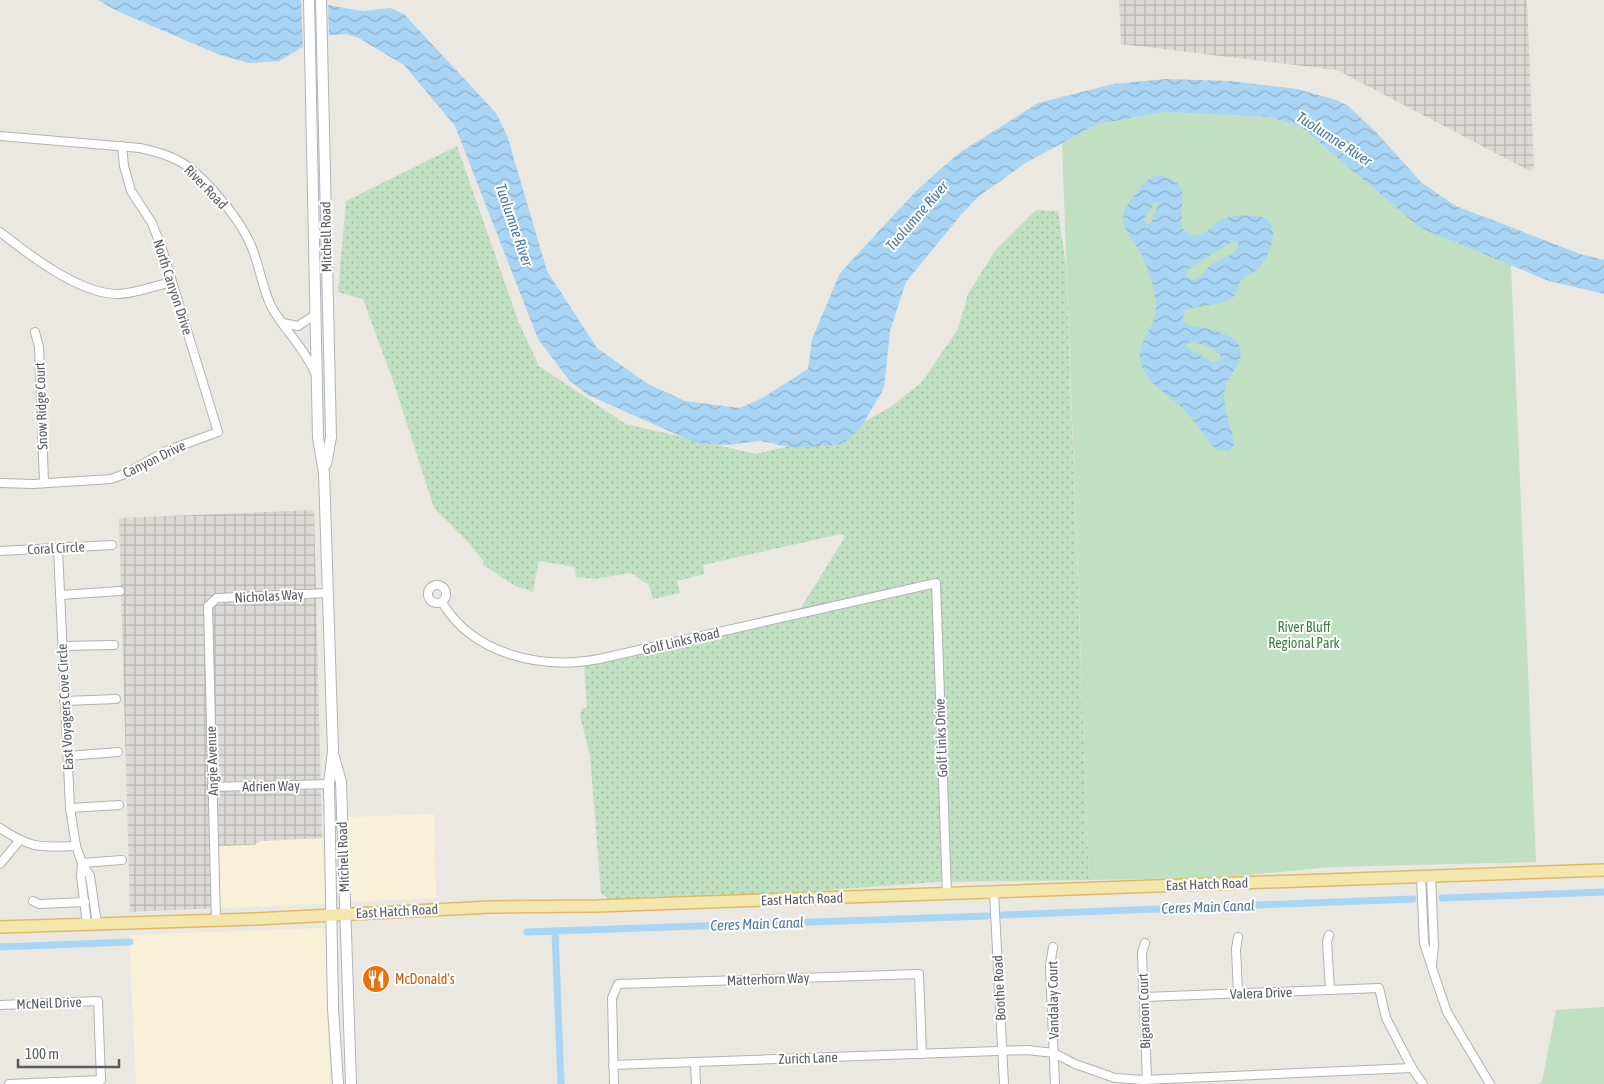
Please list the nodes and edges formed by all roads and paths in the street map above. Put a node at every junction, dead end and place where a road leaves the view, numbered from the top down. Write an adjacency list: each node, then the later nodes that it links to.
1 (309, 0): 7 (main road, Mitchell Road)
2 (320, 0): 12 (main road, Mitchell Road)
3 (0, 136): 4 (street, River Road)
4 (122, 146): 6 (street, North Canyon Drive); 8 (street, River Road)
5 (0, 232): 6 (street)
6 (172, 282): 11 (street, North Canyon Drive)
7 (316, 314): 8 (street); 10 (main road, Mitchell Road)
8 (283, 323): 10 (street, River Road)
9 (35, 332): 13 (street, Snow Ridge Court)
10 (317, 378): 12 (main road, Mitchell Road)
11 (218, 432): 13 (street, Canyon Drive)
12 (324, 473): 20 (main road, Mitchell Road)
13 (44, 482): 14 (street, Canyon Drive)
14 (0, 483)
15 (112, 545): 16 (street, Coral Circle)
16 (58, 549): 17 (street, Coral Circle); 21 (street, East Voyagers Cove Circle)
17 (0, 551)
18 (936, 583): 23 (street, Golf Links Road); 44 (street, Golf Links Drive)
19 (120, 591): 21 (street)
20 (328, 593): 22 (street, Nicholas Way); 28 (main road, Mitchell Road)
21 (60, 595): 25 (street, East Voyagers Cove Circle)
22 (211, 602): 32 (street, Angie Avenue)
23 (442, 602)
24 (114, 645): 25 (street)
25 (62, 646): 27 (street, East Voyagers Cove Circle)
26 (116, 699): 27 (street)
27 (64, 701): 30 (street, East Voyagers Cove Circle)
28 (333, 751): 31 (main road, Mitchell Road); 47 (main road, Mitchell Road)
29 (118, 752): 30 (street)
30 (68, 756): 34 (street, East Voyagers Cove Circle)
31 (329, 784): 32 (street, Adrien Way); 47 (main road, Mitchell Road)
32 (212, 787): 48 (street, Angie Avenue)
33 (119, 805): 34 (street)
34 (70, 808): 37 (street, East Voyagers Cove Circle)
35 (0, 828): 36 (street)
36 (19, 841): 37 (street); 40 (street)
37 (76, 846): 39 (street, East Voyagers Cove Circle)
38 (122, 860): 39 (street)
39 (82, 863): 46 (street, East Voyagers Cove Circle); 49 (street, East Voyagers Cove Circle)
40 (0, 864)
41 (1604, 870): 42 (main road, East Hatch Road)
42 (1426, 877): 43 (main road, East Hatch Road); 76 (street)
43 (994, 892): 44 (main road, East Hatch Road); 59 (street, Boothe Road)
44 (947, 894): 47 (main road, East Hatch Road)
45 (33, 902): 46 (street)
46 (85, 902): 49 (street, East Voyagers Cove Circle)
47 (339, 914): 48 (main road, East Hatch Road); 68 (main road, Mitchell Road); 69 (main road, Mitchell Road)
48 (216, 920): 49 (main road, East Hatch Road)
49 (92, 924): 50 (main road, East Hatch Road)
50 (0, 927)
51 (1329, 935): 55 (street)
52 (1238, 937): 56 (street)
53 (1145, 943): 57 (street, Bigaroon Court)
54 (1053, 947): 60 (street, Vandalay Court)
55 (1330, 990): 56 (street, Valera Drive); 64 (street, Valera Drive)
56 (1238, 994): 57 (street, Valera Drive)
57 (1144, 997): 66 (street, Bigaroon Court)
58 (0, 1005): 67 (street, McNeil Drive)
59 (1003, 1051): 60 (street, Zurich Lane); 61 (street, Zurich Lane); 72 (street, Boothe Road)
60 (1054, 1053): 66 (street); 73 (street, Vandalay Court)
61 (922, 1054): 62 (street, Zurich Lane); 63 (street, Matterhorn Way)
62 (695, 1062): 63 (street, Zurich Lane); 71 (street)
63 (613, 1065): 70 (street)
64 (1412, 1068): 65 (street); 75 (street)
65 (1252, 1075): 66 (street); 74 (street)
66 (1147, 1080)
67 (9, 1084)
68 (338, 1084)
69 (351, 1084)
70 (614, 1084)
71 (696, 1084)
72 (1004, 1084)
73 (1055, 1084)
74 (1253, 1084)
75 (1423, 1084)
76 (1490, 1084)

